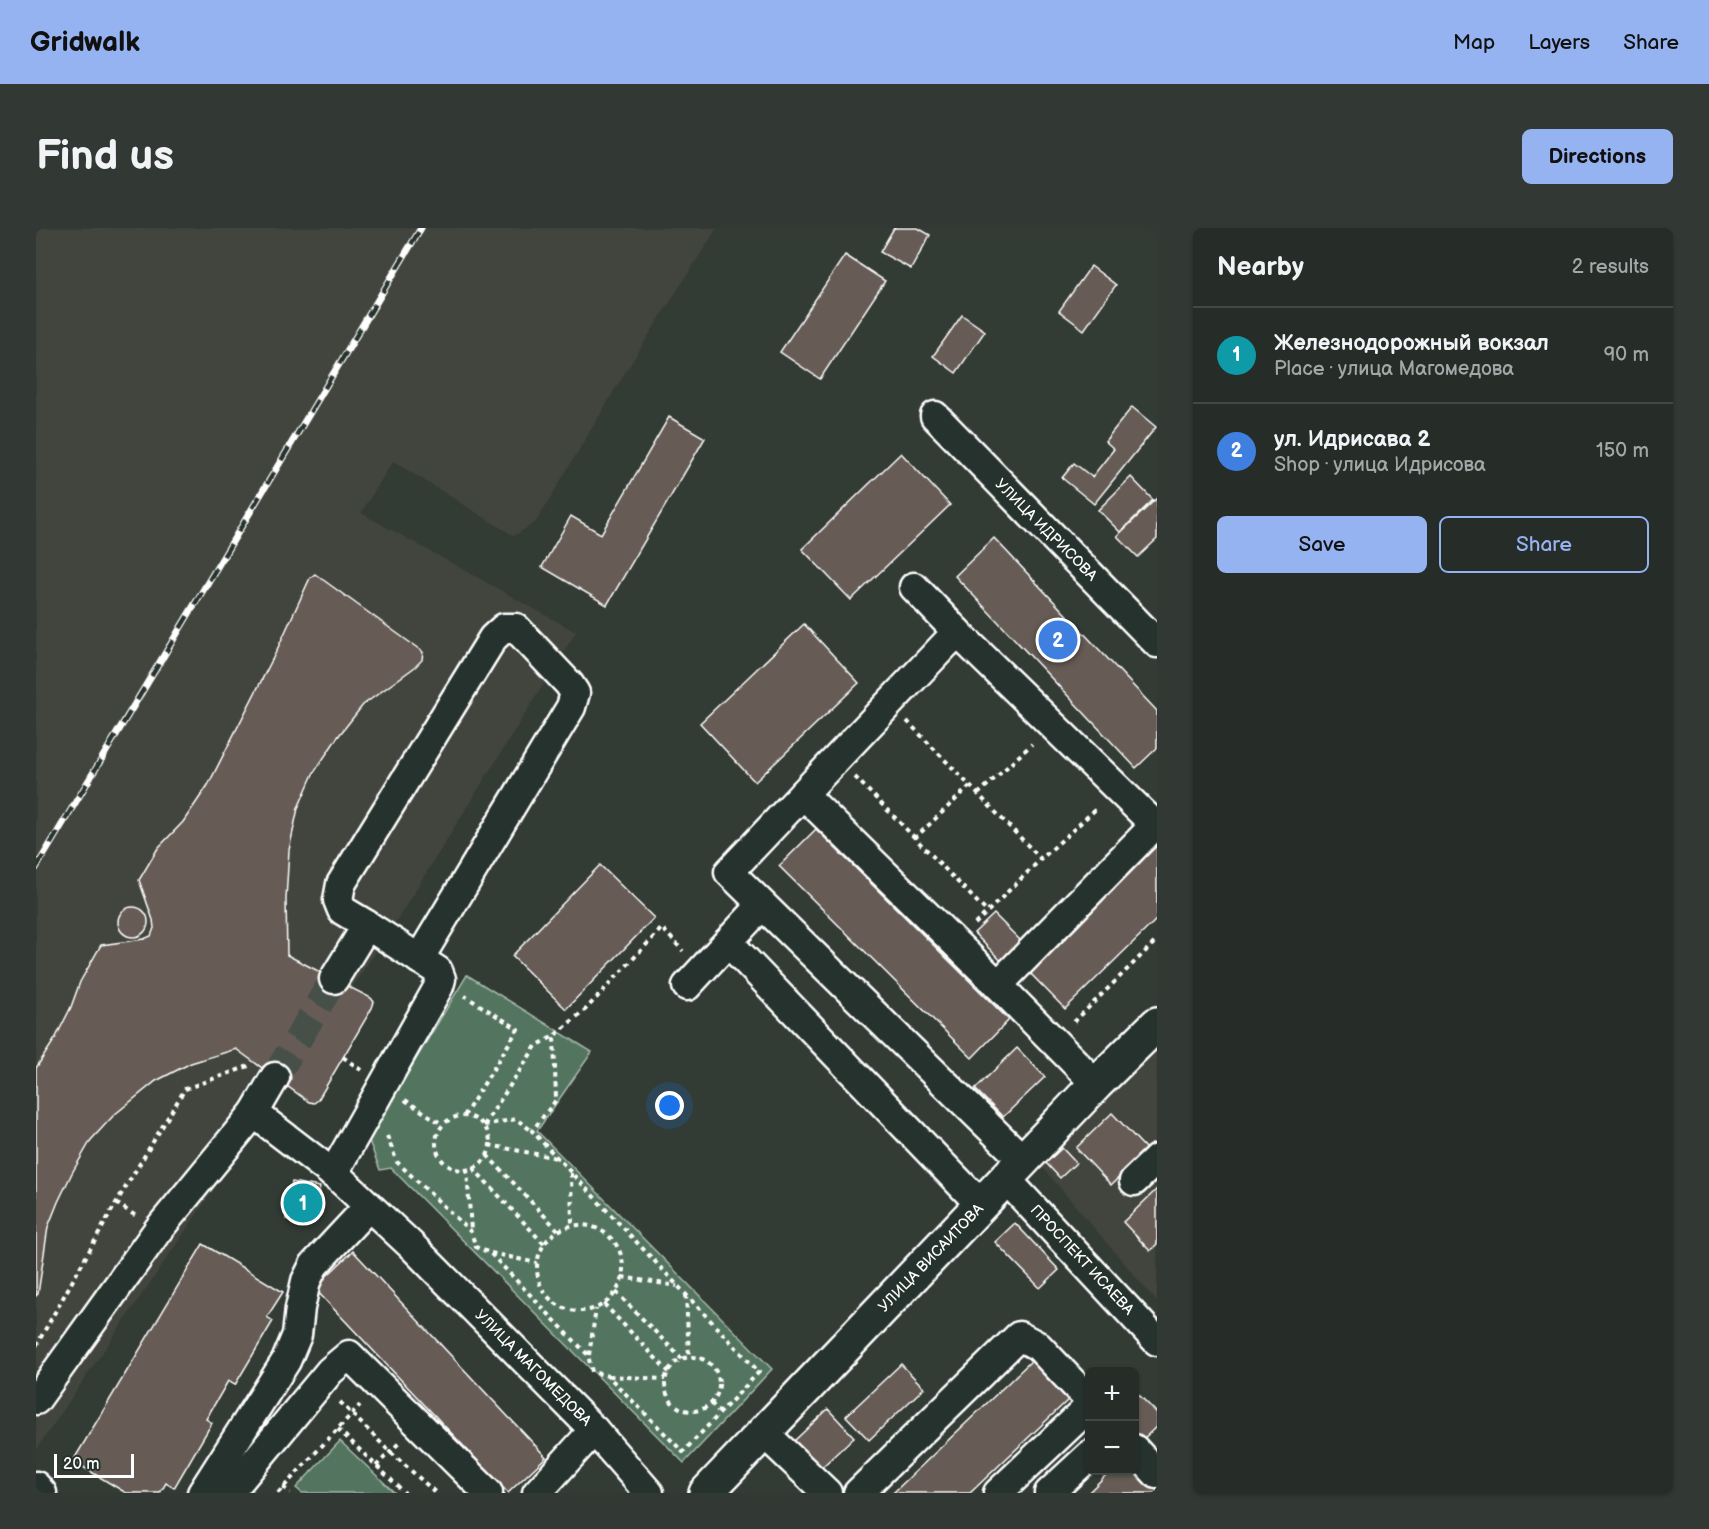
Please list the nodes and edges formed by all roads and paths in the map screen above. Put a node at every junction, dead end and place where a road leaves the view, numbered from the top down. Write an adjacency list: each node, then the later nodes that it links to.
1 (935, 416): 4 (street, УЛИЦА ИДРИСОВА)
2 (914, 587): 3 (street)
3 (957, 632): 5 (street); 6 (street)
4 (1157, 643)
5 (890, 703): 7 (street); 8 (path)
6 (1053, 725): 9 (street); 10 (path)
7 (837, 759): 11 (street); 13 (path)
8 (970, 786): 10 (path); 13 (path)
9 (1118, 789): 12 (street); 14 (path)
10 (978, 794): 14 (path)
11 (803, 795): 15 (street, ПРОСПЕКТ ИСАЕВА); 20 (street)
12 (1156, 824): 24 (street)
13 (915, 838): 16 (path)
14 (1041, 859): 16 (path)
15 (762, 905): 19 (street); 42 (street, ПРОСПЕКТ ИСАЕВА)
16 (987, 912): 20 (path)
17 (367, 925): 21 (street); 21 (street); 22 (street)
18 (1157, 940): 28 (path)
19 (728, 942): 23 (street); 46 (street)
20 (955, 944): 24 (street)
21 (419, 959): 44 (street)
22 (334, 979)
23 (694, 979): 27 (path)
24 (998, 985): 28 (street)
25 (462, 994): 32 (path)
26 (1157, 1024): 30 (main road, УЛИЦА ВИСАИТОВА)
27 (554, 1036): 33 (path); 34 (path)
28 (1054, 1042): 30 (street)
29 (266, 1070): 31 (street); 61 (path)
30 (1096, 1084): 42 (main road, УЛИЦА ВИСАИТОВА)
31 (254, 1113): 44 (street, УЛИЦА МАГОМЕДОВА); 71 (street)
32 (464, 1116): 33 (path); 41 (path)
33 (484, 1125): 34 (path); 36 (path)
34 (532, 1131): 38 (path)
35 (386, 1133): 50 (path)
36 (489, 1145): 37 (path); 38 (path)
37 (487, 1155): 40 (path); 49 (path)
38 (558, 1158): 43 (path)
39 (1157, 1159): 45 (street)
40 (473, 1168): 41 (path); 51 (path)
41 (467, 1169): 50 (path)
42 (1015, 1170): 46 (main road, УЛИЦА ВИСАИТОВА); 60 (street, ПРОСПЕКТ ИСАЕВА)
43 (571, 1172): 48 (path); 55 (path)
44 (333, 1174): 47 (street, УЛИЦА МАГОМЕДОВА)
45 (1134, 1181)
46 (981, 1205): 78 (main road, УЛИЦА ВИСАИТОВА)
47 (369, 1206): 77 (street, УЛИЦА МАГОМЕДОВА); 85 (street)
48 (572, 1226): 49 (path); 54 (path)
49 (558, 1230): 51 (path)
50 (471, 1232): 52 (path)
51 (544, 1244): 53 (path)
52 (490, 1252): 53 (path); 62 (path)
53 (537, 1263): 59 (path)
54 (622, 1277): 55 (path); 56 (path)
55 (678, 1286): 57 (path)
56 (616, 1292): 58 (path); 64 (path)
57 (687, 1295): 63 (path); 75 (path)
58 (604, 1304): 59 (path); 65 (path)
59 (596, 1308): 62 (path)
60 (1157, 1341)
61 (36, 1346)
62 (588, 1355): 66 (path)
63 (689, 1357): 64 (path); 72 (path)
64 (682, 1359): 65 (path)
65 (669, 1372): 67 (path)
66 (608, 1376): 67 (path); 75 (path)
67 (665, 1379): 72 (path)
68 (319, 1384): 69 (street); 74 (path); 86 (street)
69 (379, 1384): 74 (path); 91 (street)
70 (1085, 1397): 96 (street)
71 (36, 1400)
72 (711, 1404): 75 (path)
73 (1085, 1410): 97 (street)
74 (352, 1413): 76 (path); 90 (path)
75 (720, 1413)
76 (338, 1429): 83 (path); 89 (path)
77 (594, 1430): 92 (street); 93 (street, УЛИЦА МАГОМЕДОВА)
78 (763, 1432): 94 (main road, УЛИЦА ВИСАИТОВА); 95 (street)
79 (1139, 1454): 81 (street)
80 (1085, 1459): 98 (street)
81 (1157, 1474)
82 (36, 1486): 84 (street)
83 (284, 1487): 87 (path); 88 (path)
84 (42, 1493)
85 (202, 1493)
86 (230, 1493)
87 (278, 1493)
88 (290, 1493)
89 (405, 1493)
90 (436, 1493)
91 (488, 1493)
92 (537, 1493)
93 (649, 1493)
94 (706, 1493)
95 (827, 1493)
96 (858, 1493)
97 (998, 1493)
98 (1049, 1493)

